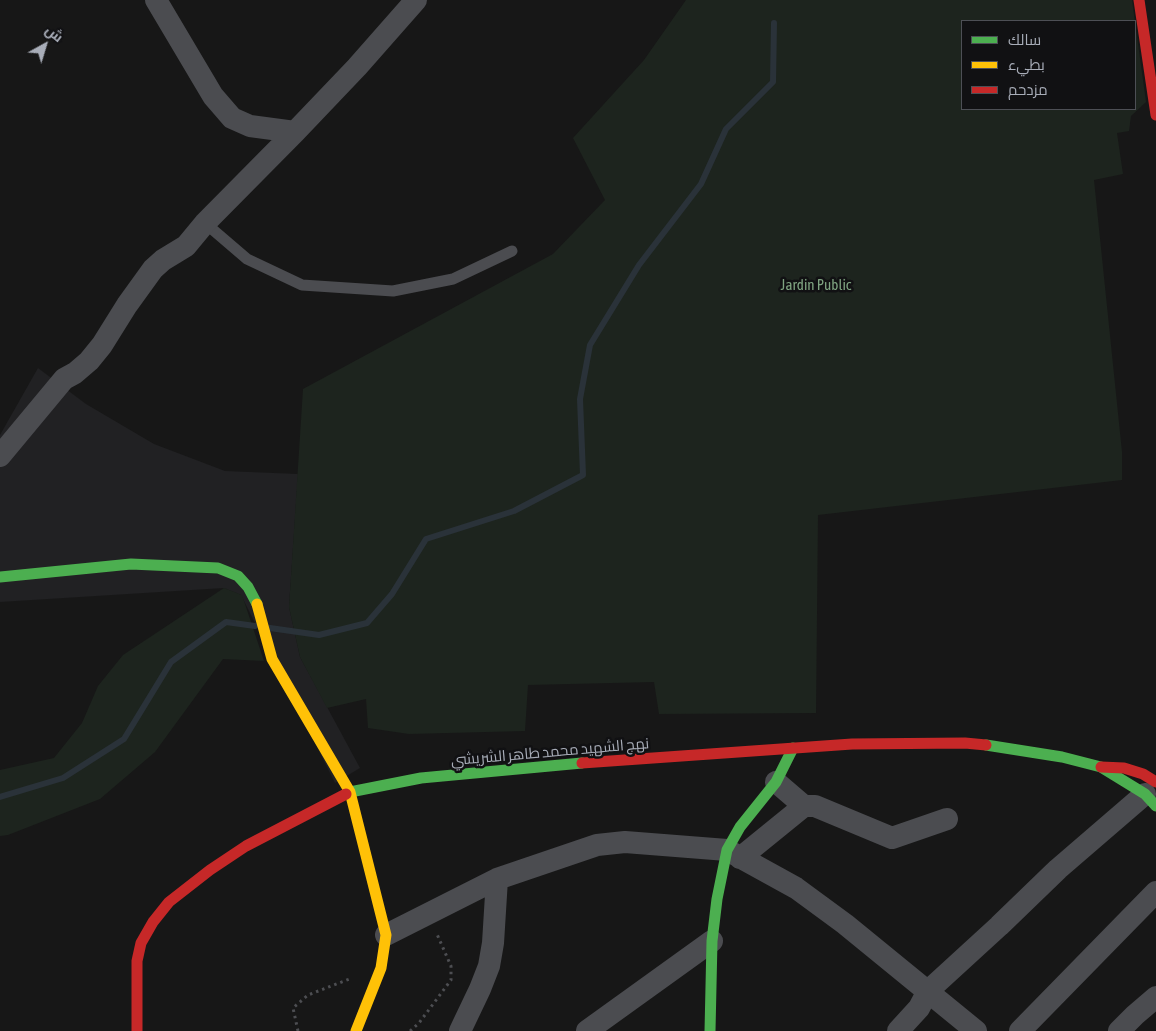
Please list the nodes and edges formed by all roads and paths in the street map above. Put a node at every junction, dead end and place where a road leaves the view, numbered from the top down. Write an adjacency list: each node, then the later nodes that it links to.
1 (156, 0): 7 (street)
2 (416, 0): 7 (street)
3 (1139, 0): 6 (street)
4 (1149, 0): 5 (street)
5 (1156, 41)
6 (1156, 115)
7 (296, 132): 8 (street)
8 (205, 223): 9 (lane); 10 (street)
9 (512, 251)
10 (0, 456)
11 (0, 577): 15 (street)
12 (793, 748): 13 (street, نهج الشهيد محمد طاهر الشريشي); 14 (street); 15 (street, نهج الشهيد محمد طاهر الشريشي)
13 (1101, 767): 16 (street); 16 (street)
14 (776, 782): 17 (street); 19 (street)
15 (350, 792): 23 (street); 28 (street, نهج الشهيد محمد طاهر الشريشي)
16 (1152, 794): 26 (street)
17 (804, 806): 18 (street); 19 (street)
18 (947, 819)
19 (734, 854): 20 (street); 24 (street); 26 (street)
20 (497, 879): 22 (street); 32 (street)
21 (1156, 892): 37 (street)
22 (429, 914): 23 (street); 31 (path)
23 (386, 935): 25 (street)
24 (712, 941): 33 (street); 34 (street)
25 (381, 968): 29 (path); 30 (street)
26 (928, 991): 35 (street); 36 (street)
27 (1156, 996): 38 (street)
28 (137, 1031)
29 (298, 1031)
30 (356, 1031)
31 (410, 1031)
32 (460, 1031)
33 (587, 1031)
34 (710, 1031)
35 (898, 1031)
36 (976, 1031)
37 (1020, 1031)
38 (1119, 1031)

